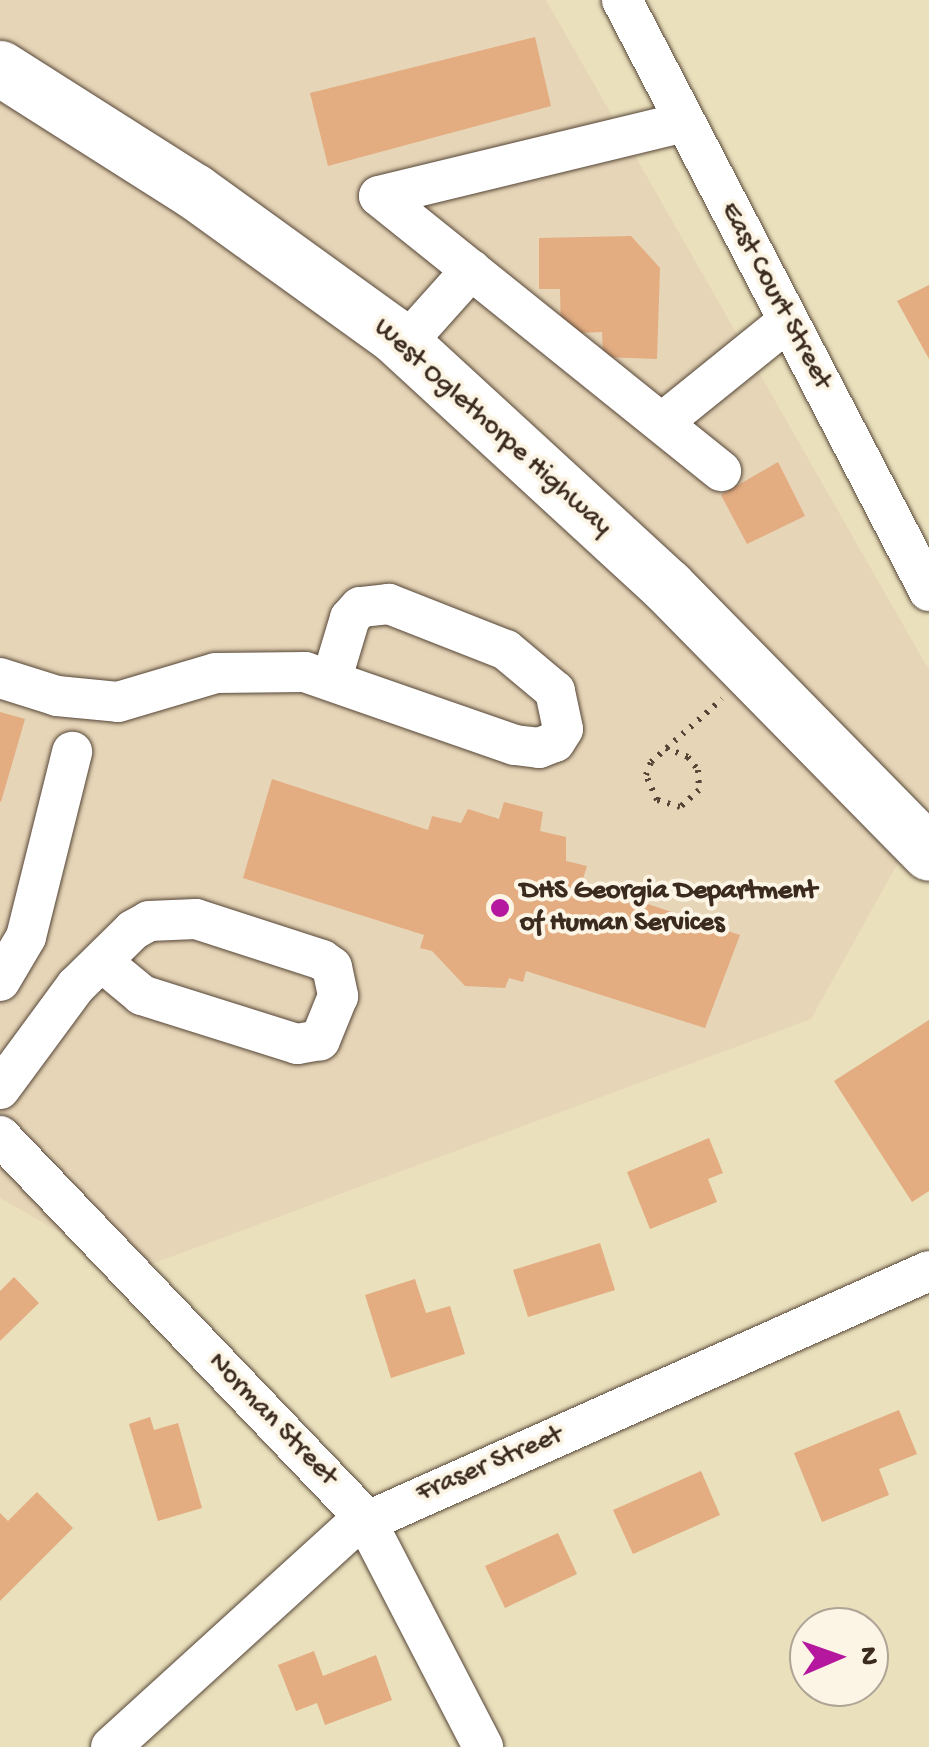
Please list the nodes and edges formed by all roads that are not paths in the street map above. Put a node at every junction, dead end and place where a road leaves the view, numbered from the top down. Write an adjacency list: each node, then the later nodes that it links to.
1 (622, 0): 3 (street, East Court Street)
2 (0, 68): 6 (highway, West Oglethorpe Highway)
3 (684, 122): 4 (street); 5 (street, East Court Street)
4 (471, 270): 6 (street); 7 (street)
5 (788, 321): 7 (street); 9 (street, East Court Street)
6 (404, 344): 13 (highway, West Oglethorpe Highway)
7 (663, 422): 8 (street)
8 (721, 471)
9 (929, 591)
10 (0, 678): 11 (street)
11 (332, 678): 11 (street)
12 (72, 752): 15 (street)
13 (927, 844)
14 (102, 962): 14 (street); 16 (street)
15 (0, 982)
16 (0, 1089)
17 (0, 1136): 19 (street, Norman Street)
18 (929, 1272): 19 (street, Fraser Street)
19 (364, 1516): 20 (street, Fraser Street); 21 (street, Norman Street)
20 (112, 1747)
21 (483, 1747)

